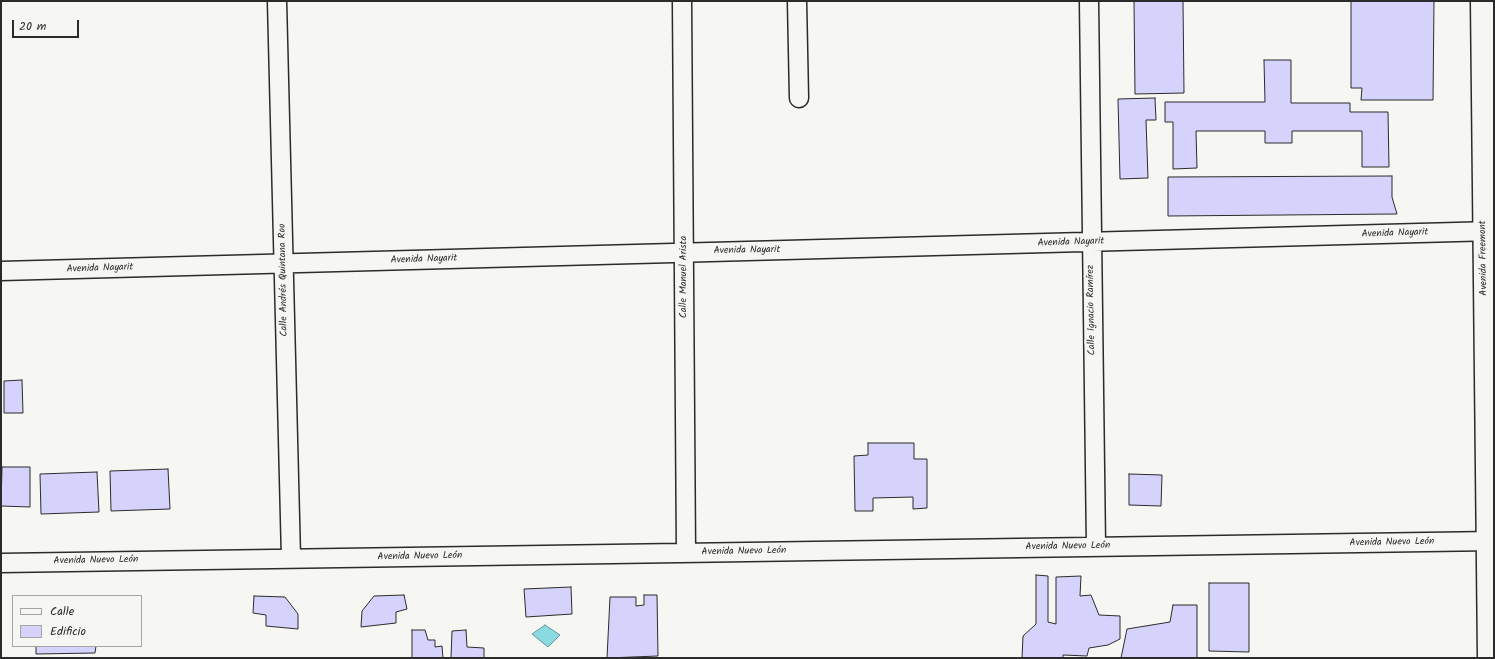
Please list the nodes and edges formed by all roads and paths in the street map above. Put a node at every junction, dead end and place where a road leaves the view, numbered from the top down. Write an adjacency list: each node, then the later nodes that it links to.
1 (277, 1): 10 (street, Calle Andrés Quintana Roo)
2 (682, 1): 9 (street, Calle Manuel Arista)
3 (797, 1): 6 (street)
4 (1089, 1): 8 (street, Calle Ignacio Ramírez)
5 (1482, 1): 7 (main road, Avenida Freemont)
6 (799, 98)
7 (1489, 232): 8 (street, Avenida Nayarit); 12 (main road, Avenida Freemont)
8 (1091, 242): 9 (street, Avenida Nayarit); 13 (street, Calle Ignacio Ramírez)
9 (684, 253): 10 (street, Avenida Nayarit); 14 (street, Calle Manuel Arista)
10 (284, 264): 11 (street, Avenida Nayarit); 15 (street, Calle Andrés Quintana Roo)
11 (1, 271)
12 (1491, 541): 13 (street, Avenida Nuevo León); 17 (main road, Avenida Freemont)
13 (1096, 547): 14 (street, Avenida Nuevo León)
14 (686, 553): 15 (street, Avenida Nuevo León)
15 (291, 558): 16 (street, Avenida Nuevo León)
16 (1, 563)
17 (1489, 658)

